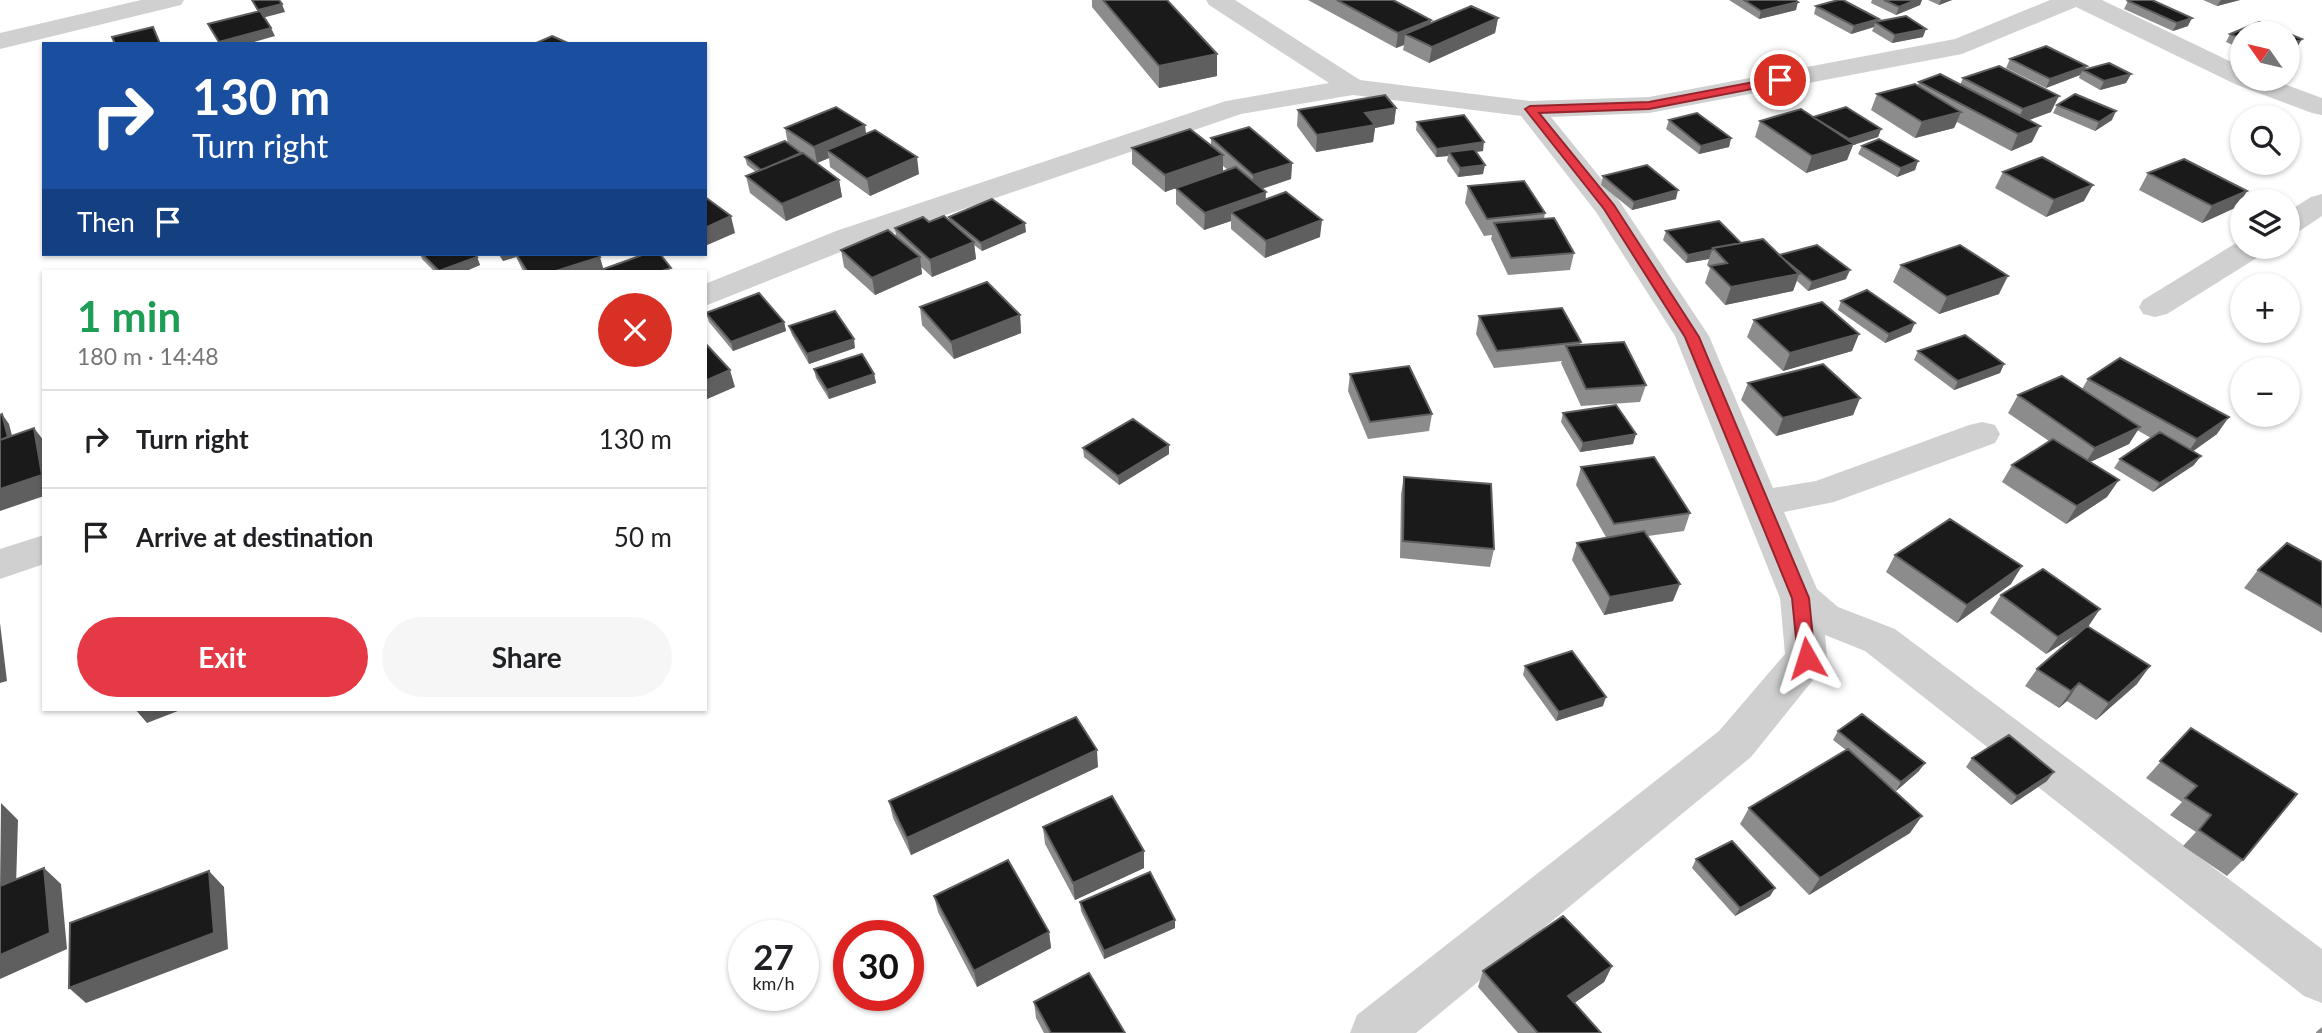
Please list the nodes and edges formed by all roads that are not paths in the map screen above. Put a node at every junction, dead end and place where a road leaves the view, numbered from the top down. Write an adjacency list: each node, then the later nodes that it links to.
1 (172, 0): 5 (street)
2 (1218, 0): 7 (street)
3 (2071, 0): 10 (street)
4 (2082, 0): 6 (street)
5 (0, 41)
6 (2230, 71)
7 (1353, 87): 10 (street); 14 (street)
8 (2279, 91): 9 (street)
9 (2322, 107)
10 (1530, 109): 17 (street)
11 (2322, 203): 12 (street)
12 (2300, 217)
13 (2233, 259): 15 (street)
14 (707, 295)
15 (2155, 307)
16 (1982, 434): 17 (street)
17 (1761, 503): 20 (street)
18 (42, 550): 19 (street)
19 (0, 564)
20 (1800, 598): 21 (street); 22 (street)
21 (2322, 979)
22 (1376, 1033)

